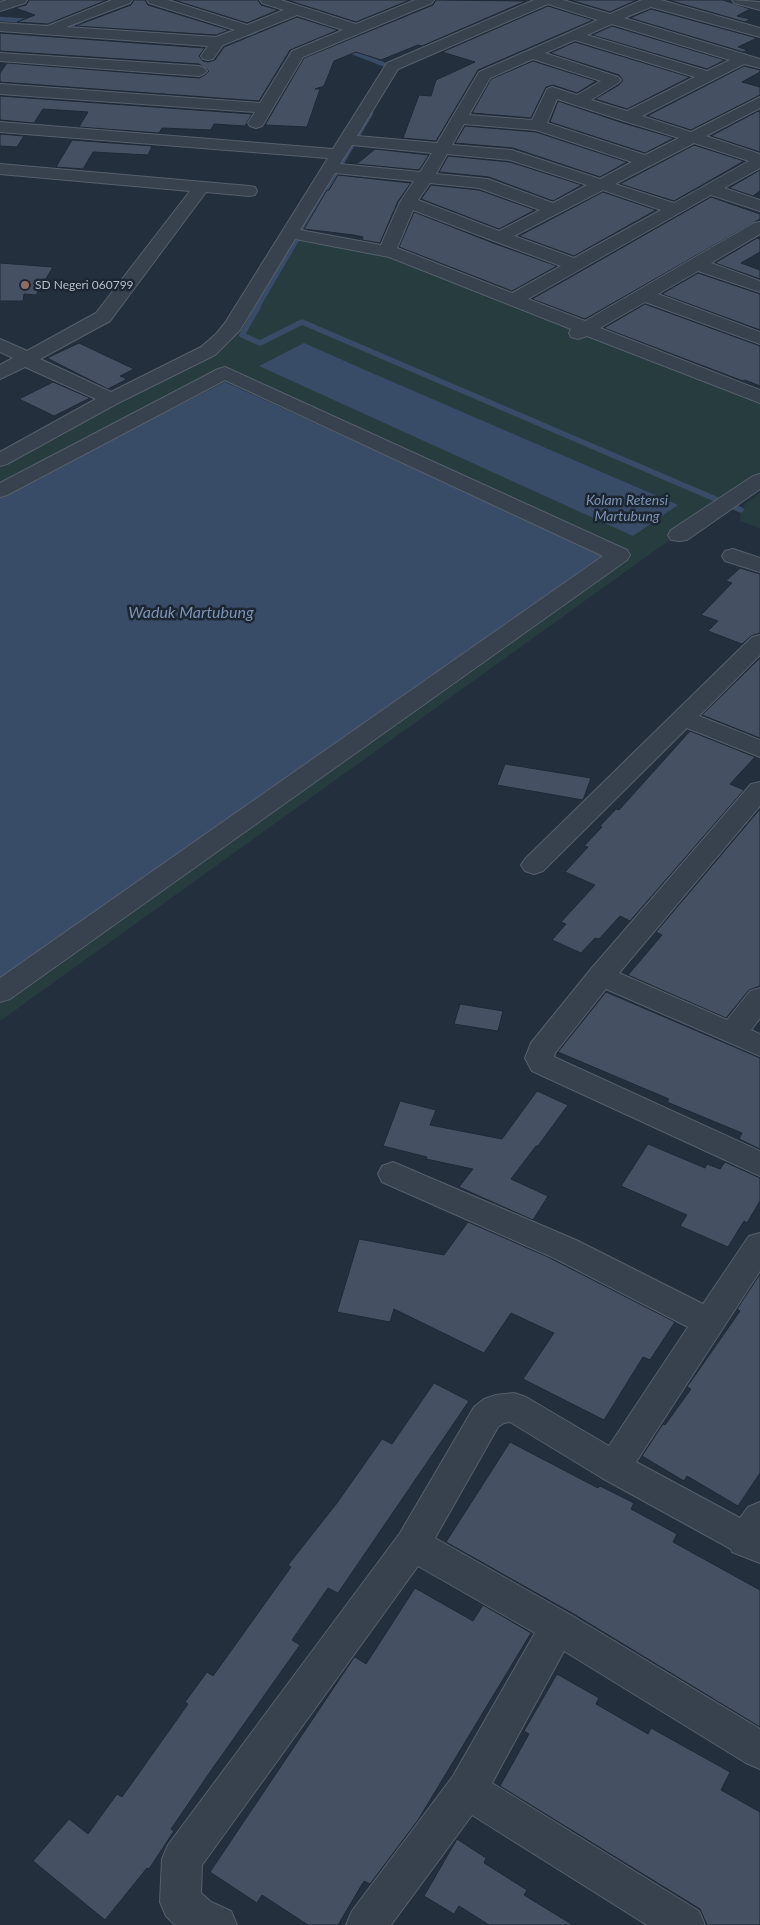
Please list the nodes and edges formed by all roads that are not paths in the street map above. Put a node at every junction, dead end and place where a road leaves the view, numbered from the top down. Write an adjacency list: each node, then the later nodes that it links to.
1 (20, 0): 12 (street)
2 (125, 0): 17 (street)
3 (154, 0): 18 (street)
4 (266, 0): 13 (street)
5 (390, 0): 10 (street)
6 (427, 0): 10 (street)
7 (546, 0): 14 (street); 44 (street)
8 (739, 0): 11 (street)
9 (652, 1): 14 (street); 19 (street)
10 (412, 6): 16 (street)
11 (760, 6)
12 (0, 7)
13 (296, 10): 16 (street); 18 (street)
14 (610, 19): 20 (street); 24 (street)
15 (0, 27): 17 (street)
16 (356, 29): 36 (street)
17 (44, 30): 21 (street)
18 (240, 32): 21 (street)
19 (760, 33)
20 (574, 35): 22 (street); 25 (street)
21 (218, 42): 27 (street)
22 (532, 54): 28 (street); 38 (street)
23 (0, 57): 27 (street)
24 (743, 59): 26 (street); 29 (street)
25 (655, 60): 29 (street); 30 (street)
26 (760, 64)
27 (199, 70): 34 (street)
28 (592, 74): 30 (street); 32 (street)
29 (708, 76): 37 (street)
30 (613, 80): 33 (street)
31 (0, 89): 34 (street)
32 (552, 92): 33 (street); 39 (street)
33 (578, 101): 37 (street)
34 (179, 102): 36 (street)
35 (760, 102): 43 (street)
36 (264, 108): 47 (street)
37 (627, 117): 43 (street)
38 (459, 119): 39 (street); 48 (street)
39 (538, 125): 50 (street)
40 (0, 127): 41 (street)
41 (52, 131): 42 (street); 45 (street)
42 (71, 132): 46 (street); 47 (street)
43 (693, 137): 49 (street); 50 (street)
44 (352, 140): 48 (street); 51 (street)
45 (42, 144)
46 (60, 145)
47 (243, 146): 51 (street)
48 (442, 148): 53 (street); 54 (street)
49 (760, 160): 56 (street)
50 (646, 161): 54 (street)
51 (336, 165): 53 (street); 63 (street)
52 (0, 169): 55 (street)
53 (425, 178): 58 (street); 60 (street)
54 (602, 184): 60 (street); 61 (street)
55 (201, 187): 57 (street); 74 (street)
56 (712, 190): 59 (street); 61 (street)
57 (249, 191)
58 (408, 202): 64 (street); 65 (street)
59 (760, 206)
60 (554, 209): 64 (street)
61 (676, 209): 67 (street)
62 (760, 227): 66 (street)
63 (296, 234): 65 (street); 77 (street)
64 (500, 237): 67 (street)
65 (387, 251): 70 (street)
66 (696, 264): 68 (street); 69 (street)
67 (576, 265): 70 (street)
68 (760, 287)
69 (644, 295): 71 (street); 72 (street)
70 (513, 300): 71 (street)
71 (583, 331): 76 (street)
72 (760, 338)
73 (0, 345): 74 (street)
74 (26, 360): 75 (street); 77 (street)
75 (0, 373)
76 (760, 397)
77 (111, 399): 78 (street)
78 (0, 460)
79 (760, 480): 81 (street)
80 (0, 491): 90 (street)
81 (679, 535)
82 (733, 556): 83 (street)
83 (760, 565)
84 (760, 642): 85 (street)
85 (684, 718): 86 (street); 88 (street)
86 (760, 749)
87 (760, 790): 89 (street)
88 (534, 865)
89 (601, 976): 92 (street); 94 (street)
90 (0, 992)
91 (760, 998): 92 (street)
92 (732, 1034): 93 (street)
93 (760, 1046)
94 (760, 1164)
95 (393, 1174): 97 (street)
96 (760, 1245): 97 (street)
97 (708, 1322): 98 (street)
98 (614, 1468): 99 (street); 100 (street)
99 (755, 1535)
100 (413, 1544): 101 (street); 104 (street)
101 (558, 1627): 102 (street); 103 (street)
102 (760, 1750)
103 (467, 1790): 105 (street); 106 (street)
104 (217, 1925)
105 (366, 1925)
106 (685, 1925)

